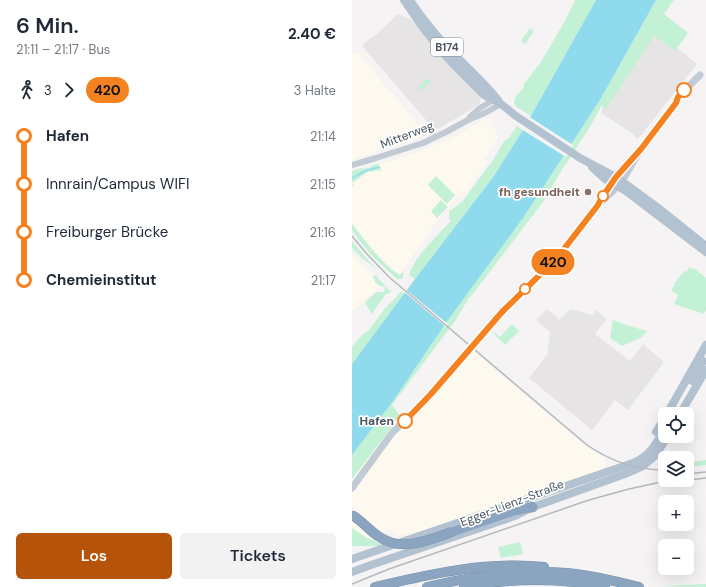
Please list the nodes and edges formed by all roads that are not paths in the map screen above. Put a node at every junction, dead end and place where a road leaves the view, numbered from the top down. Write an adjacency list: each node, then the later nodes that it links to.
1 (404, 0): 4 (main road, B174)
2 (410, 0): 4 (main road, B174)
3 (703, 72): 6 (main road)
4 (497, 100): 5 (street, Mitterweg); 6 (main road, B174)
5 (352, 165)
6 (616, 182): 7 (main road, B174); 8 (main road, B174); 19 (main road)
7 (706, 246)
8 (706, 252)
9 (706, 345): 12 (main road)
10 (704, 361): 13 (main road)
11 (706, 370): 14 (main road)
12 (671, 407)
13 (677, 407)
14 (684, 407)
15 (658, 430): 18 (main road, Egger-Lienz-Straße)
16 (658, 439): 18 (main road, Egger-Lienz-Straße)
17 (663, 443): 20 (main road, Egger-Lienz-Straße)
18 (607, 473): 23 (main road, Egger-Lienz-Straße)
19 (352, 488)
20 (533, 507): 21 (highway, bridge); 25 (main road, Egger-Lienz-Straße)
21 (352, 515)
22 (352, 554): 23 (main road)
23 (364, 554): 24 (main road, Egger-Lienz-Straße)
24 (352, 559)
25 (352, 572)
26 (566, 573): 27 (highway); 28 (highway); 31 (highway)
27 (375, 587)
28 (427, 587)
29 (464, 587): 30 (highway)
30 (605, 587)
31 (639, 587)

